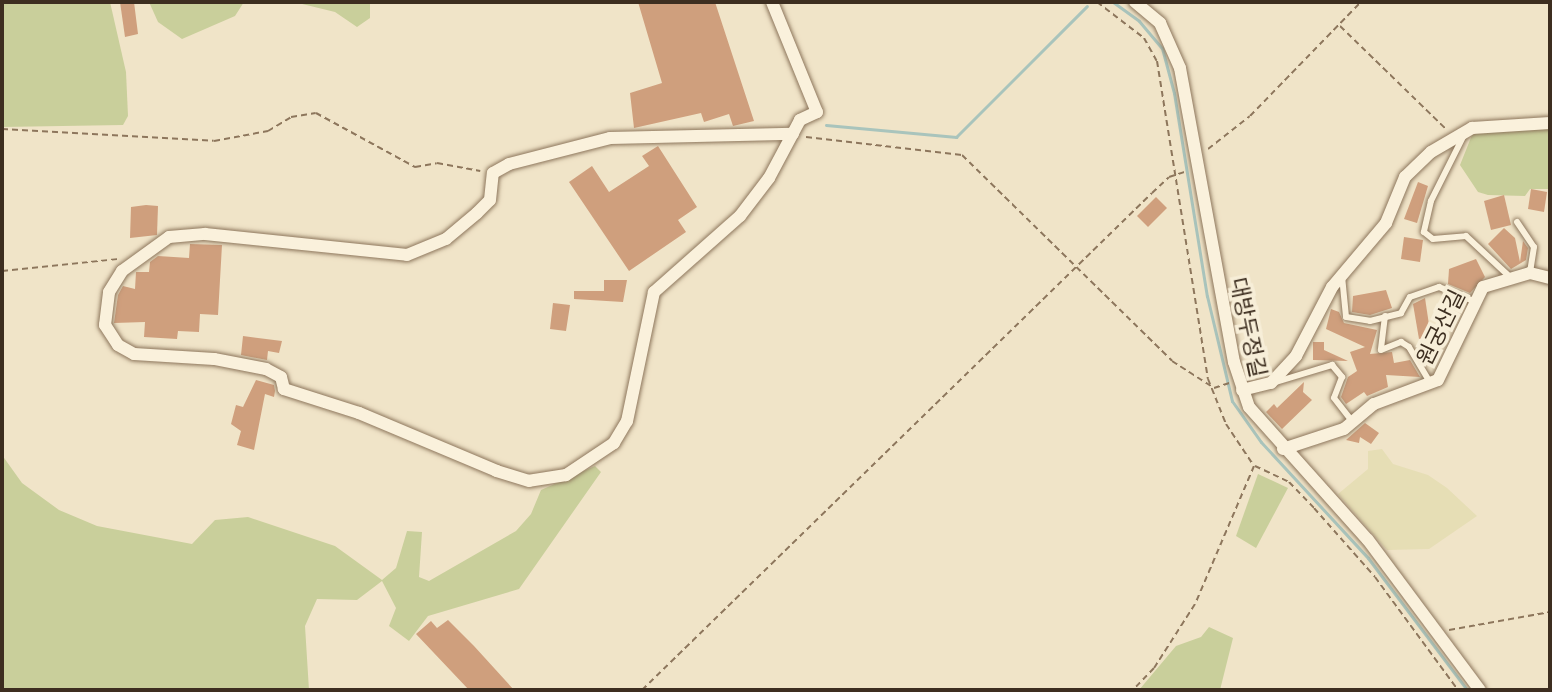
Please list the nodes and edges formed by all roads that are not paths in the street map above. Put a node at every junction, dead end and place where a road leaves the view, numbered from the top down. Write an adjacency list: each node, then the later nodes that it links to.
1 (772, 2): 5 (street)
2 (1135, 2): 15 (street, 대방두정길)
3 (1550, 123): 4 (street)
4 (1466, 130): 8 (street); 9 (lane)
5 (793, 134): 5 (street)
6 (1517, 222): 7 (lane)
7 (1530, 273): 9 (street, 원궁산길); 10 (street, 원궁산길)
8 (1342, 275): 12 (lane); 13 (street)
9 (1511, 278): 11 (street, 원궁산길)
10 (1550, 278)
11 (1473, 301): 12 (lane); 14 (street, 원궁산길)
12 (1385, 316): 14 (lane)
13 (1271, 383): 15 (street); 16 (lane)
14 (1432, 385): 16 (street, 원궁산길)
15 (1238, 386): 17 (street, 대방두정길)
16 (1352, 421): 17 (street, 원궁산길)
17 (1283, 449): 18 (street, 대방두정길)
18 (1480, 690)

